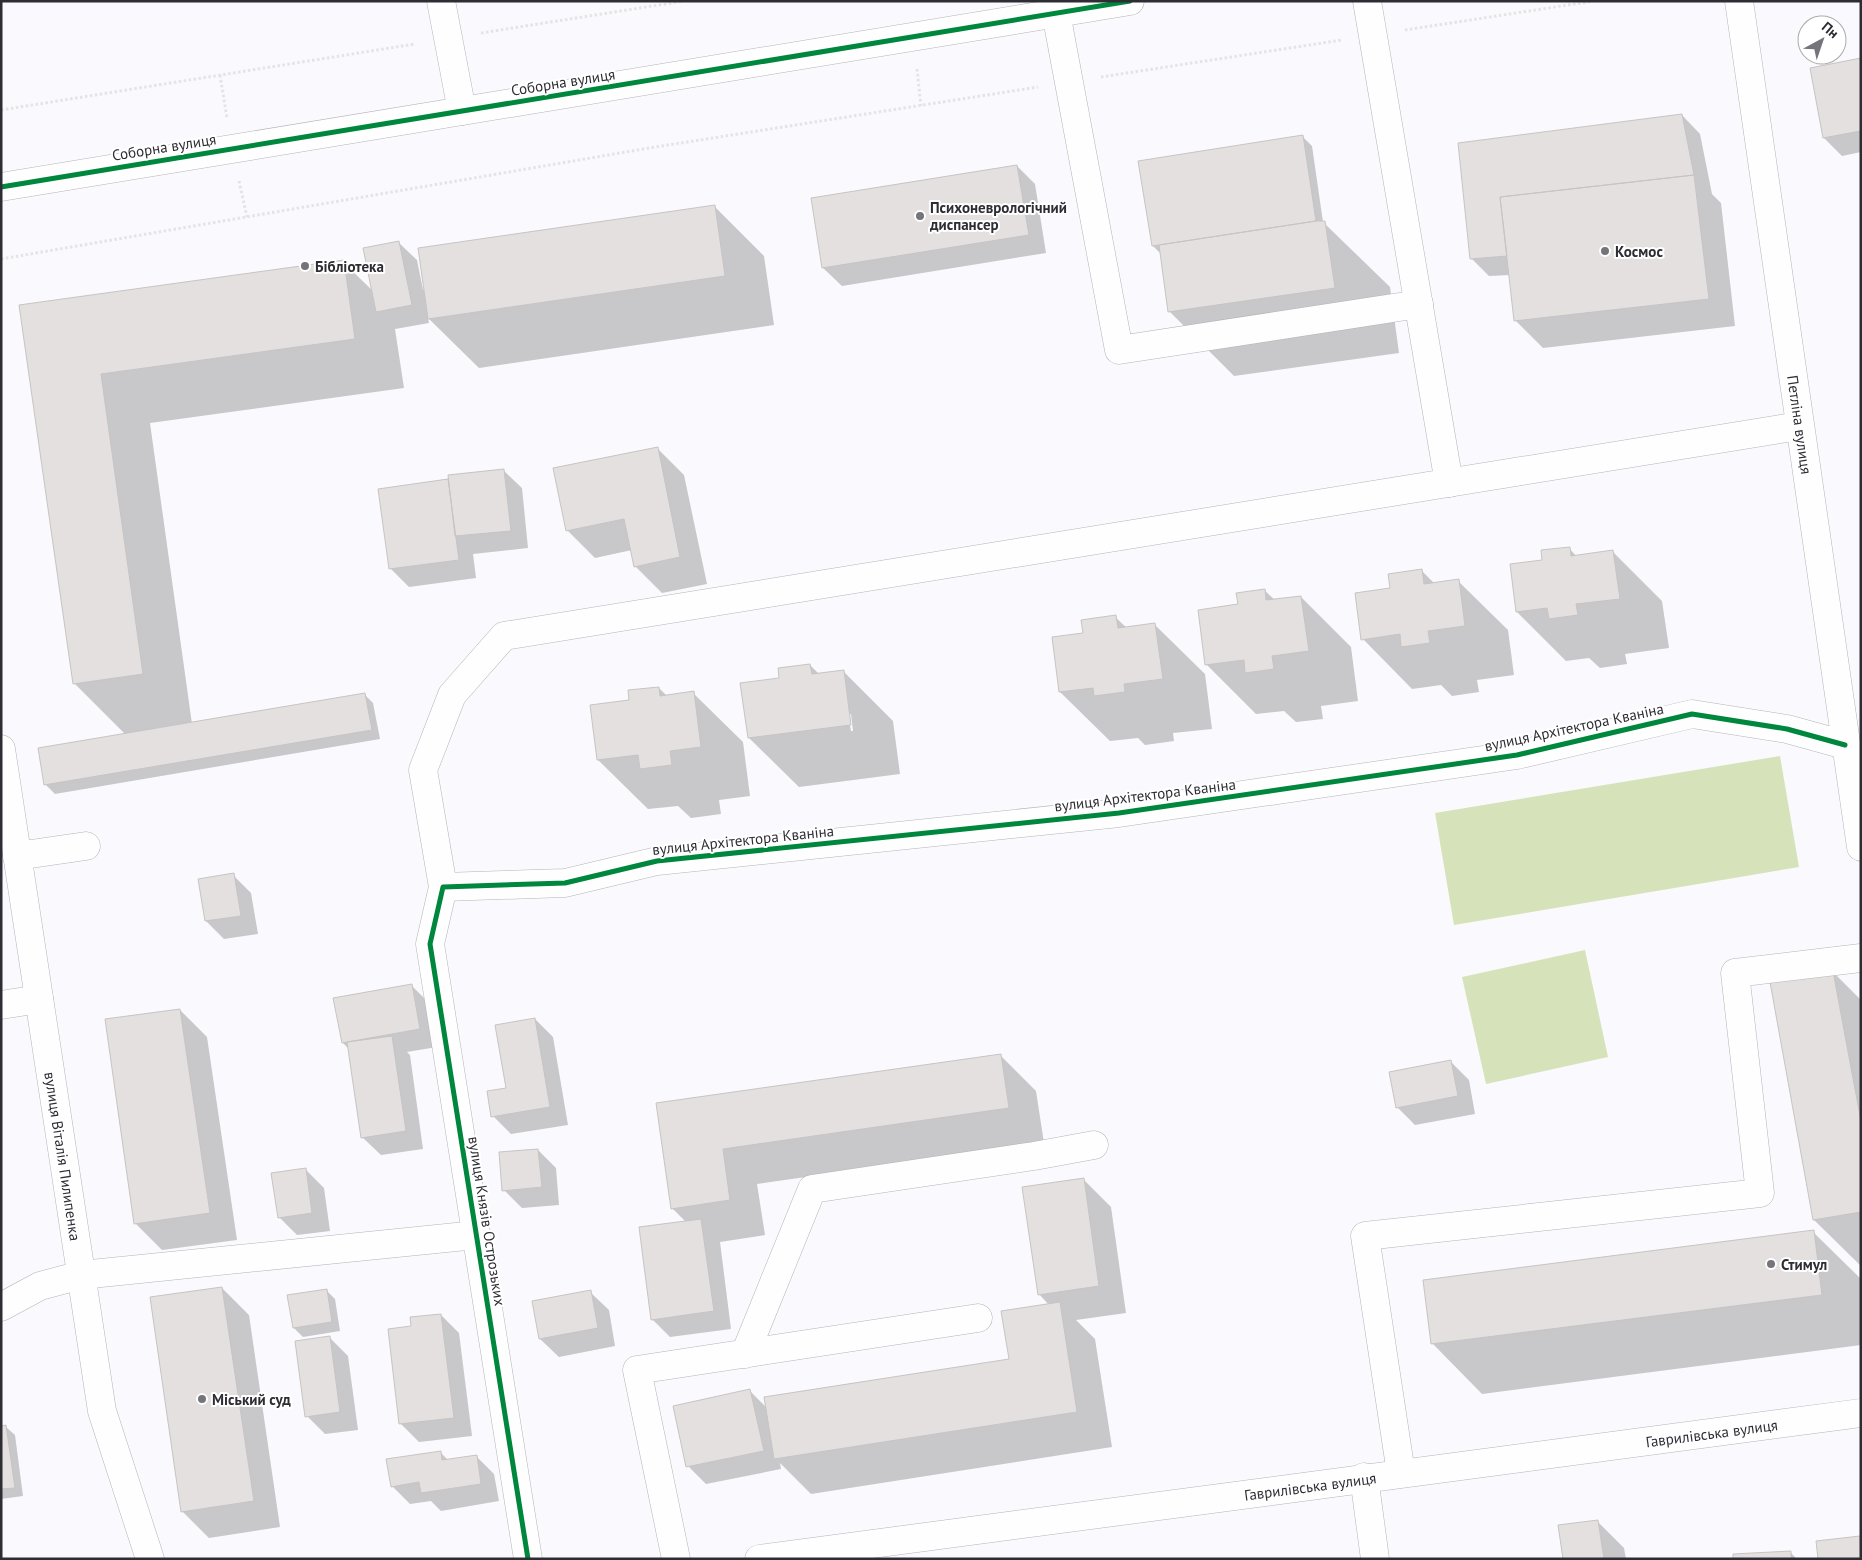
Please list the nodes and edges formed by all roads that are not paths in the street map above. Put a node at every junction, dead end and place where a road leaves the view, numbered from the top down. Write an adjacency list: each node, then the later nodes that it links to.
1 (441, 1): 6 (street)
2 (1130, 1): 5 (street, Соборна вулиця)
3 (1367, 1): 8 (street)
4 (1739, 1): 9 (street, Петліна вулиця)
5 (1056, 13): 6 (street, Соборна вулиця); 8 (street)
6 (462, 111): 7 (street, Соборна вулиця)
7 (1, 187)
8 (1419, 304): 10 (street)
9 (1799, 426): 10 (street); 11 (street, Петліна вулиця)
10 (1449, 483): 16 (street)
11 (1845, 745): 14 (street, Петліна вулиця); 16 (street, вулиця Архітектора Кваніна)
12 (1, 749): 15 (street, вулиця Віталія Пилипенка)
13 (86, 846): 15 (street)
14 (1861, 847)
15 (17, 856): 18 (street, вулиця Віталія Пилипенка)
16 (443, 887): 21 (street, вулиця Князів Острозьких)
17 (1861, 958): 27 (street)
18 (39, 998): 19 (street); 22 (street, вулиця Віталія Пилипенка)
19 (1, 1005)
20 (1094, 1145): 25 (street)
21 (476, 1235): 22 (street, вулиця Князів Острозьких); 30 (street, вулиця Князів Острозьких)
22 (81, 1275): 23 (street, вулиця Князів Острозьких); 29 (street, вулиця Віталія Пилипенка)
23 (1, 1307)
24 (978, 1318): 25 (street)
25 (745, 1354): 31 (street)
26 (1861, 1413): 27 (street, Гаврилівська вулиця)
27 (1401, 1473): 28 (street, Гаврилівська вулиця)
28 (1364, 1478): 32 (street, Гаврилівська вулиця); 33 (street)
29 (150, 1559)
30 (528, 1559)
31 (676, 1559)
32 (759, 1559)
33 (1375, 1559)

